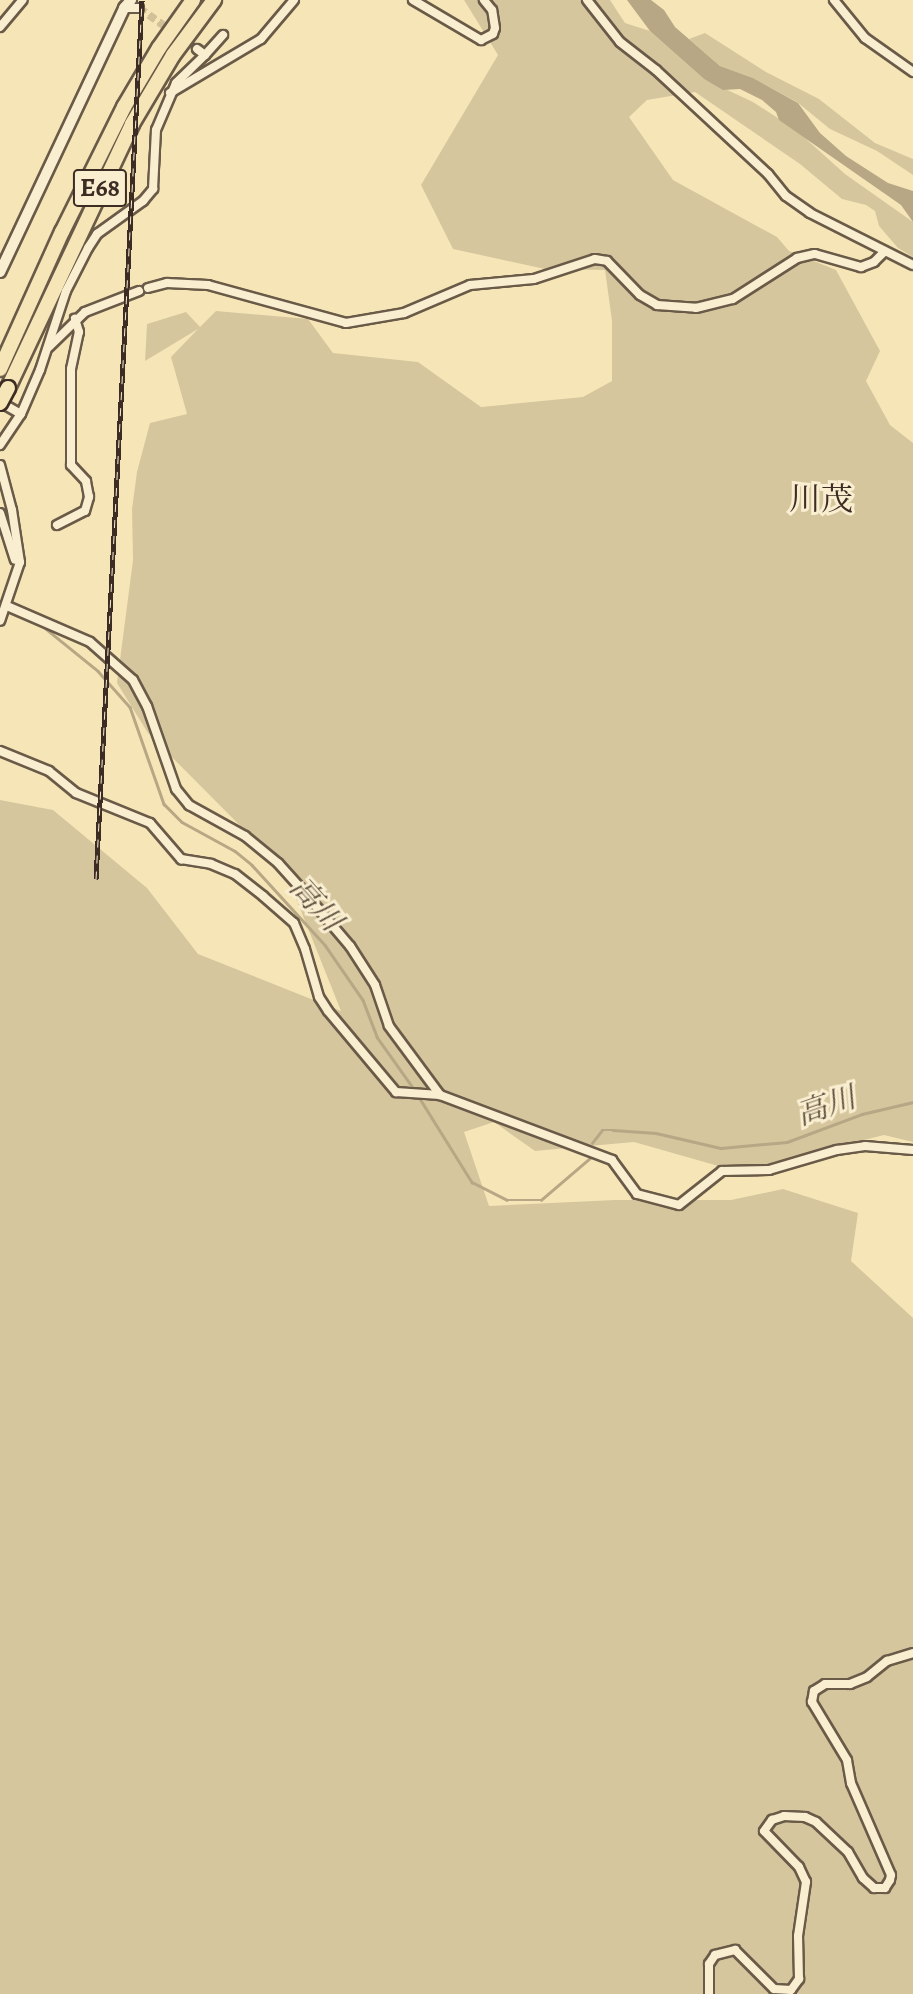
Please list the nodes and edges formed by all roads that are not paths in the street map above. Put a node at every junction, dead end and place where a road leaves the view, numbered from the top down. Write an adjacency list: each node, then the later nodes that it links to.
1 (23, 0): 11 (street)
2 (115, 0): 10 (street)
3 (193, 0): 22 (highway, E68)
4 (214, 0): 23 (highway, E68, bridge)
5 (294, 0): 16 (street)
6 (413, 0): 7 (street)
7 (484, 0)
8 (587, 0): 17 (street)
9 (834, 0): 15 (street)
10 (132, 5): 19 (street)
11 (0, 27)
12 (223, 35): 14 (street)
13 (197, 49): 14 (street)
14 (205, 55): 16 (street)
15 (913, 72)
16 (170, 93): 21 (street)
17 (884, 251): 18 (street); 20 (street)
18 (913, 265)
19 (0, 270)
20 (75, 319): 21 (street); 28 (street)
21 (47, 349): 24 (street)
22 (0, 369)
23 (0, 402): 24 (street)
24 (21, 414): 25 (street)
25 (0, 444)
26 (0, 465): 29 (street)
27 (0, 513): 29 (street)
28 (57, 525)
29 (17, 577): 30 (street)
30 (7, 606): 31 (street); 33 (street)
31 (0, 621)
32 (0, 751): 33 (street)
33 (440, 1095): 34 (street)
34 (913, 1150)
35 (913, 1653): 36 (street)
36 (709, 1994)

